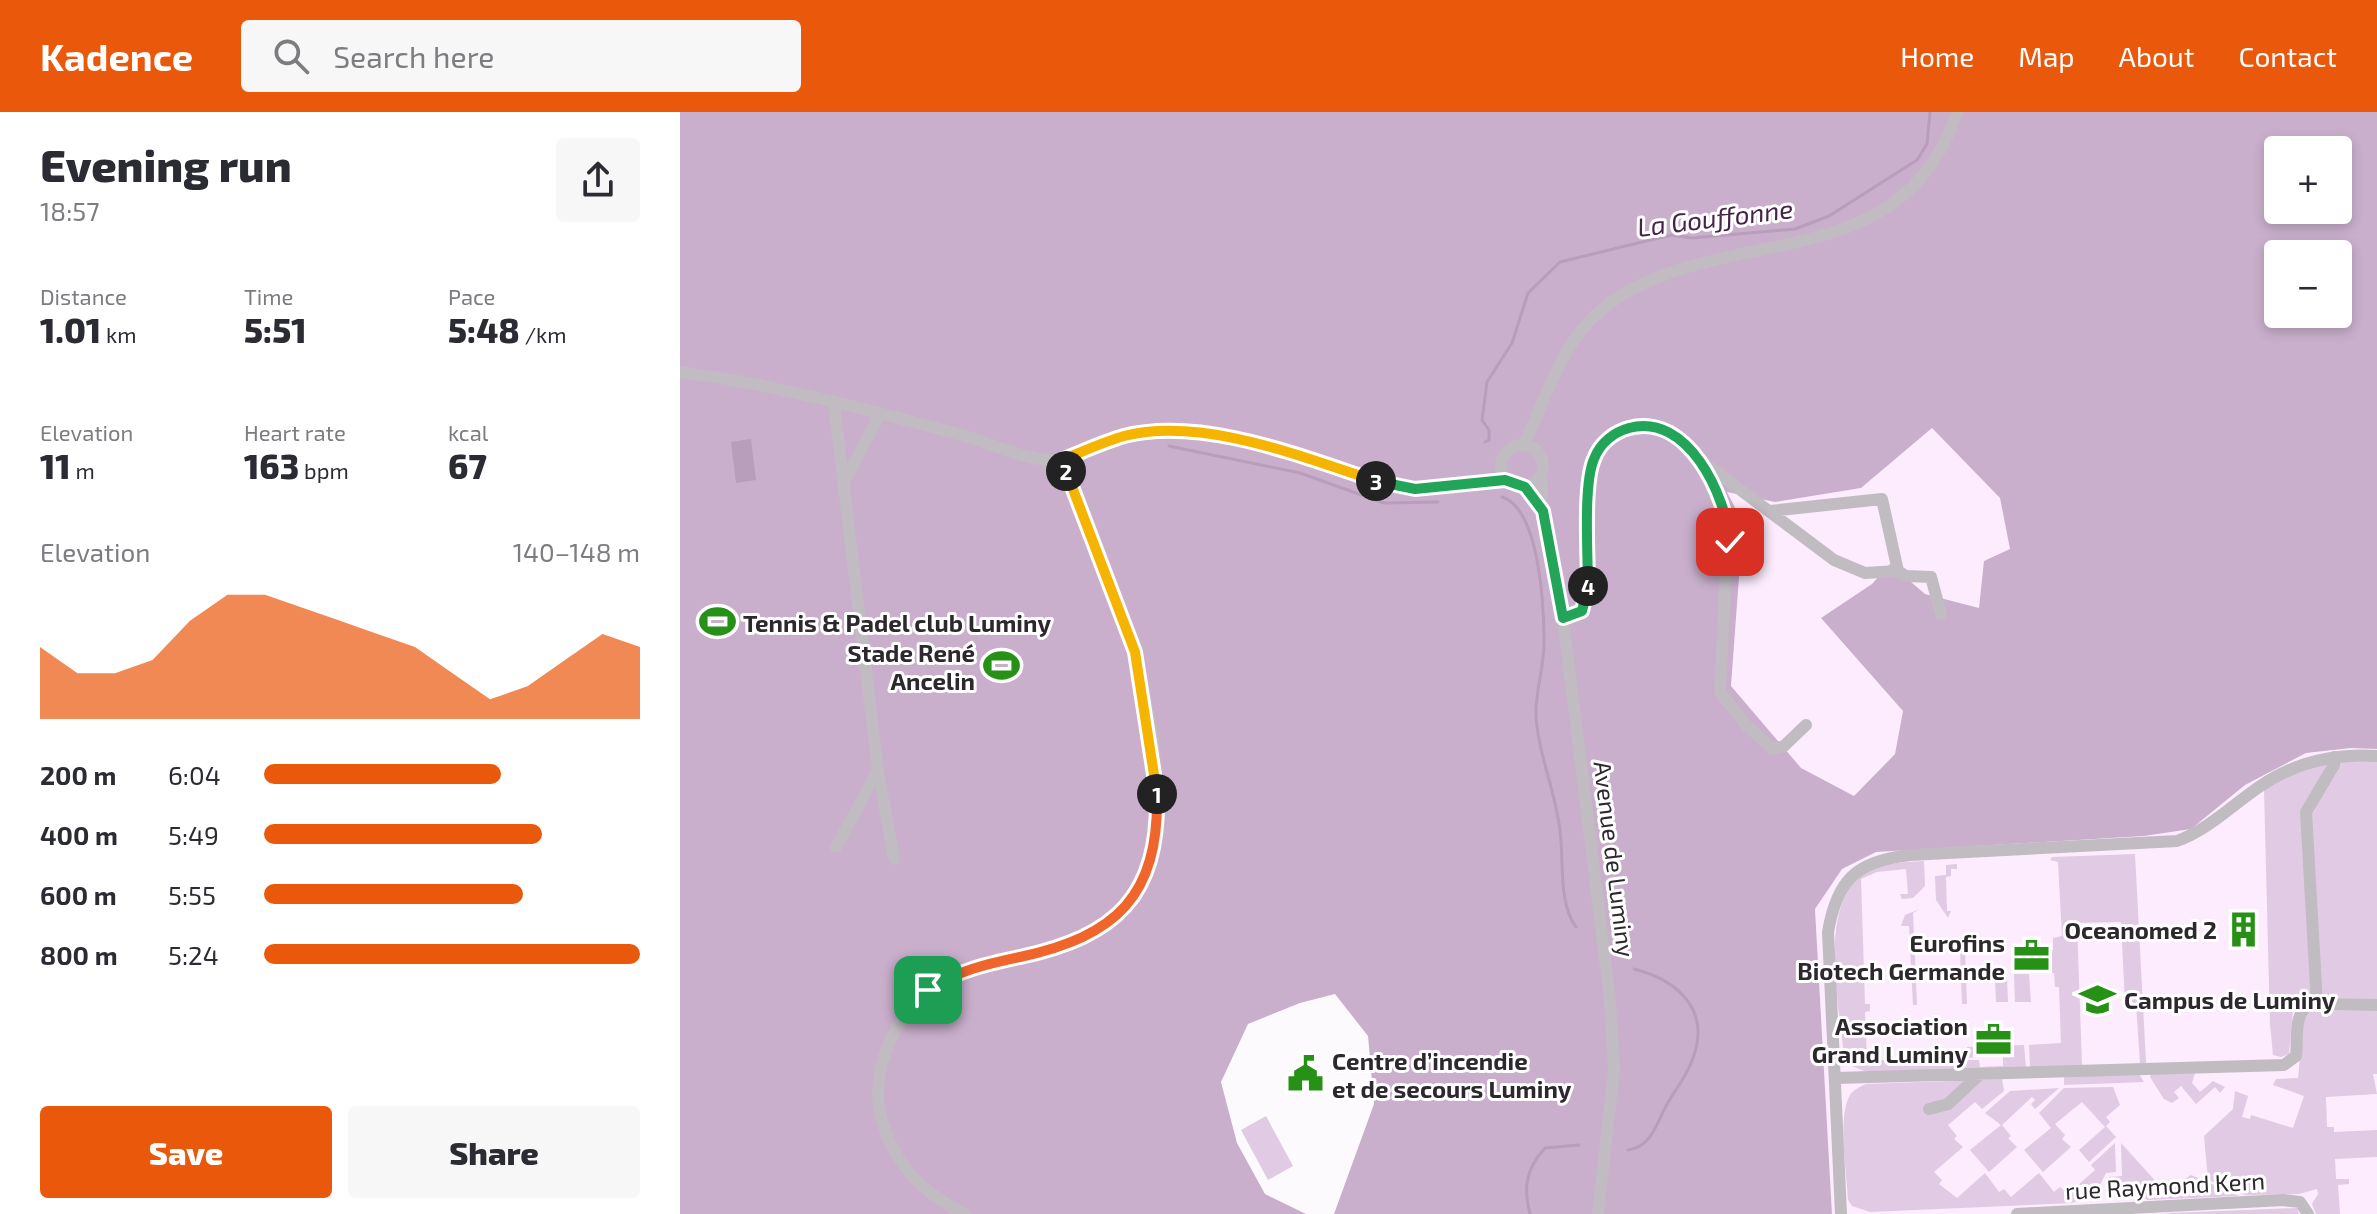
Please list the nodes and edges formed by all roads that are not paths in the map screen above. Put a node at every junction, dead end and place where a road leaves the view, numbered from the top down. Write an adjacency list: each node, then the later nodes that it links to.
1 (1957, 112): 5 (street)
2 (680, 372): 3 (street)
3 (834, 404): 4 (street); 12 (street)
4 (879, 416): 9 (street); 12 (street)
5 (1539, 417): 6 (street); 7 (street)
6 (1523, 445): 7 (street); 10 (street)
7 (1537, 451): 11 (street)
8 (1698, 458): 17 (street); 20 (street); 21 (street)
9 (1061, 460): 14 (street); 32 (street)
10 (1501, 463): 13 (street); 14 (street)
11 (1541, 476): 15 (street); 16 (street, Avenue de Luminy)
12 (845, 480): 24 (street)
13 (1505, 480): 14 (street); 15 (street)
14 (1469, 481)
15 (1525, 487): 16 (street, Avenue de Luminy)
16 (1543, 511): 20 (street, Avenue de Luminy)
17 (1770, 511): 18 (street); 18 (street)
18 (1898, 571): 19 (street)
19 (1941, 614)
20 (1563, 618): 33 (street, Avenue de Luminy)
21 (1806, 725)
22 (2377, 756): 23 (street)
23 (2334, 757): 27 (street); 30 (street)
24 (878, 770): 25 (street); 26 (street)
25 (836, 847)
26 (894, 859)
27 (2317, 1004): 28 (street); 29 (street)
28 (2377, 1005)
29 (1980, 1074): 30 (street); 31 (street)
30 (1836, 1078): 34 (street)
31 (1929, 1109)
32 (965, 1214)
33 (1598, 1214)
34 (1841, 1214)
35 (2017, 1214): 36 (street, rue Raymond Kern)
36 (2308, 1214)

